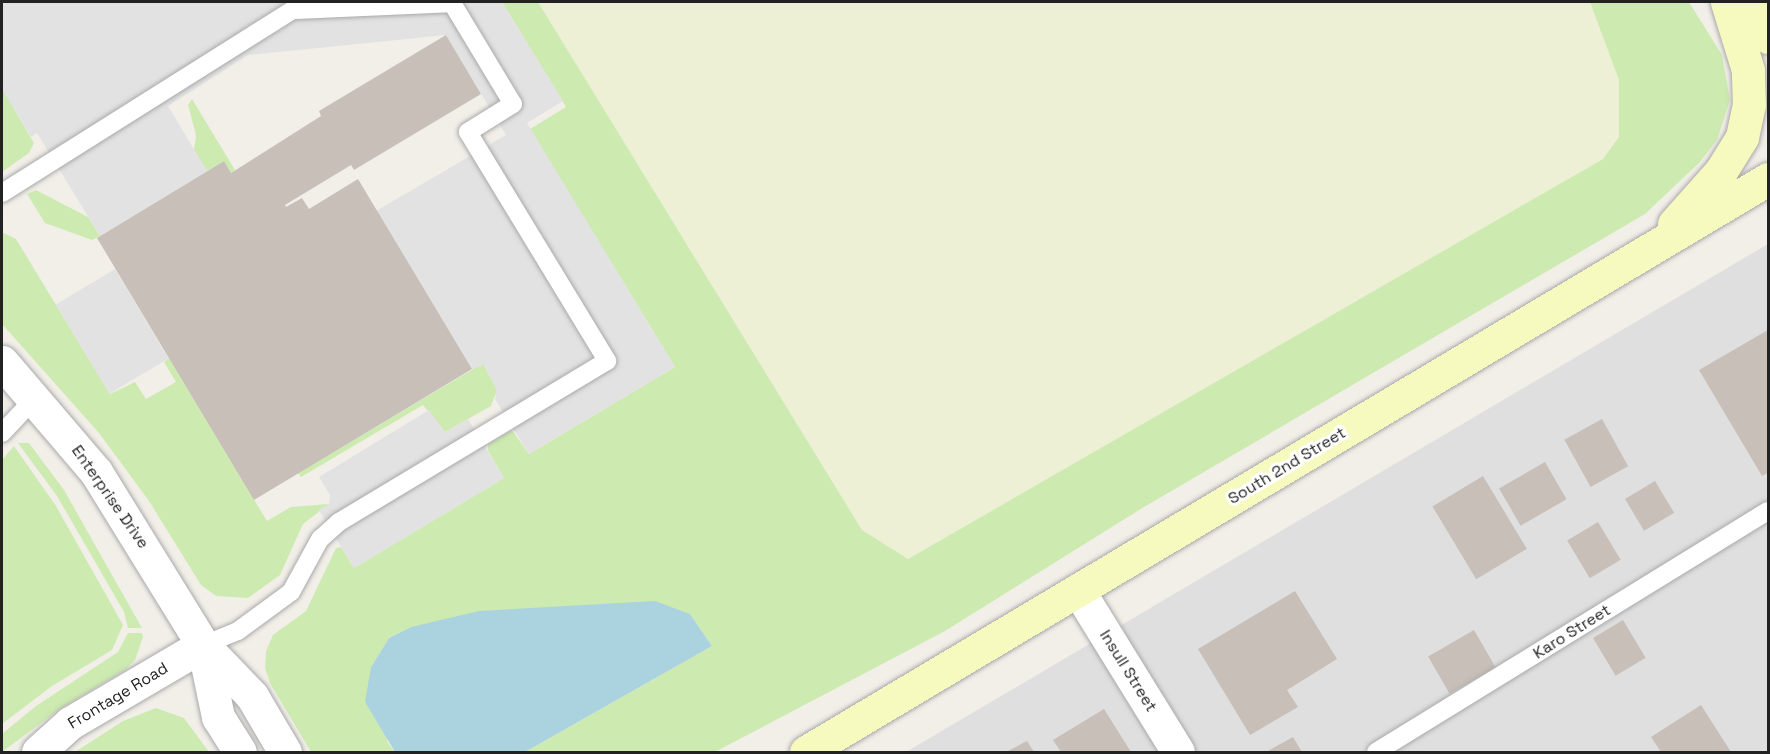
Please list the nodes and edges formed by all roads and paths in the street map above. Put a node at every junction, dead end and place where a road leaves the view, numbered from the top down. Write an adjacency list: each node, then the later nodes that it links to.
1 (1728, 2): 6 (main road)
2 (1747, 2): 3 (main road)
3 (1768, 37)
4 (1768, 179): 6 (main road, South 2nd Street)
5 (2, 193): 12 (lane)
6 (1653, 248): 11 (main road, South 2nd Street)
7 (2, 362): 8 (street, Enterprise Drive)
8 (35, 398): 9 (lane); 12 (street, Enterprise Drive)
9 (2, 434)
10 (1768, 511): 18 (lane, Karo Street)
11 (1078, 590): 16 (main road, South 2nd Street); 17 (street, Insull Street)
12 (203, 645): 13 (street, Frontage Road); 14 (street, Enterprise Drive); 15 (street, Enterprise Drive)
13 (38, 753)
14 (240, 753)
15 (285, 753)
16 (806, 753)
17 (1178, 753)
18 (1376, 753)

